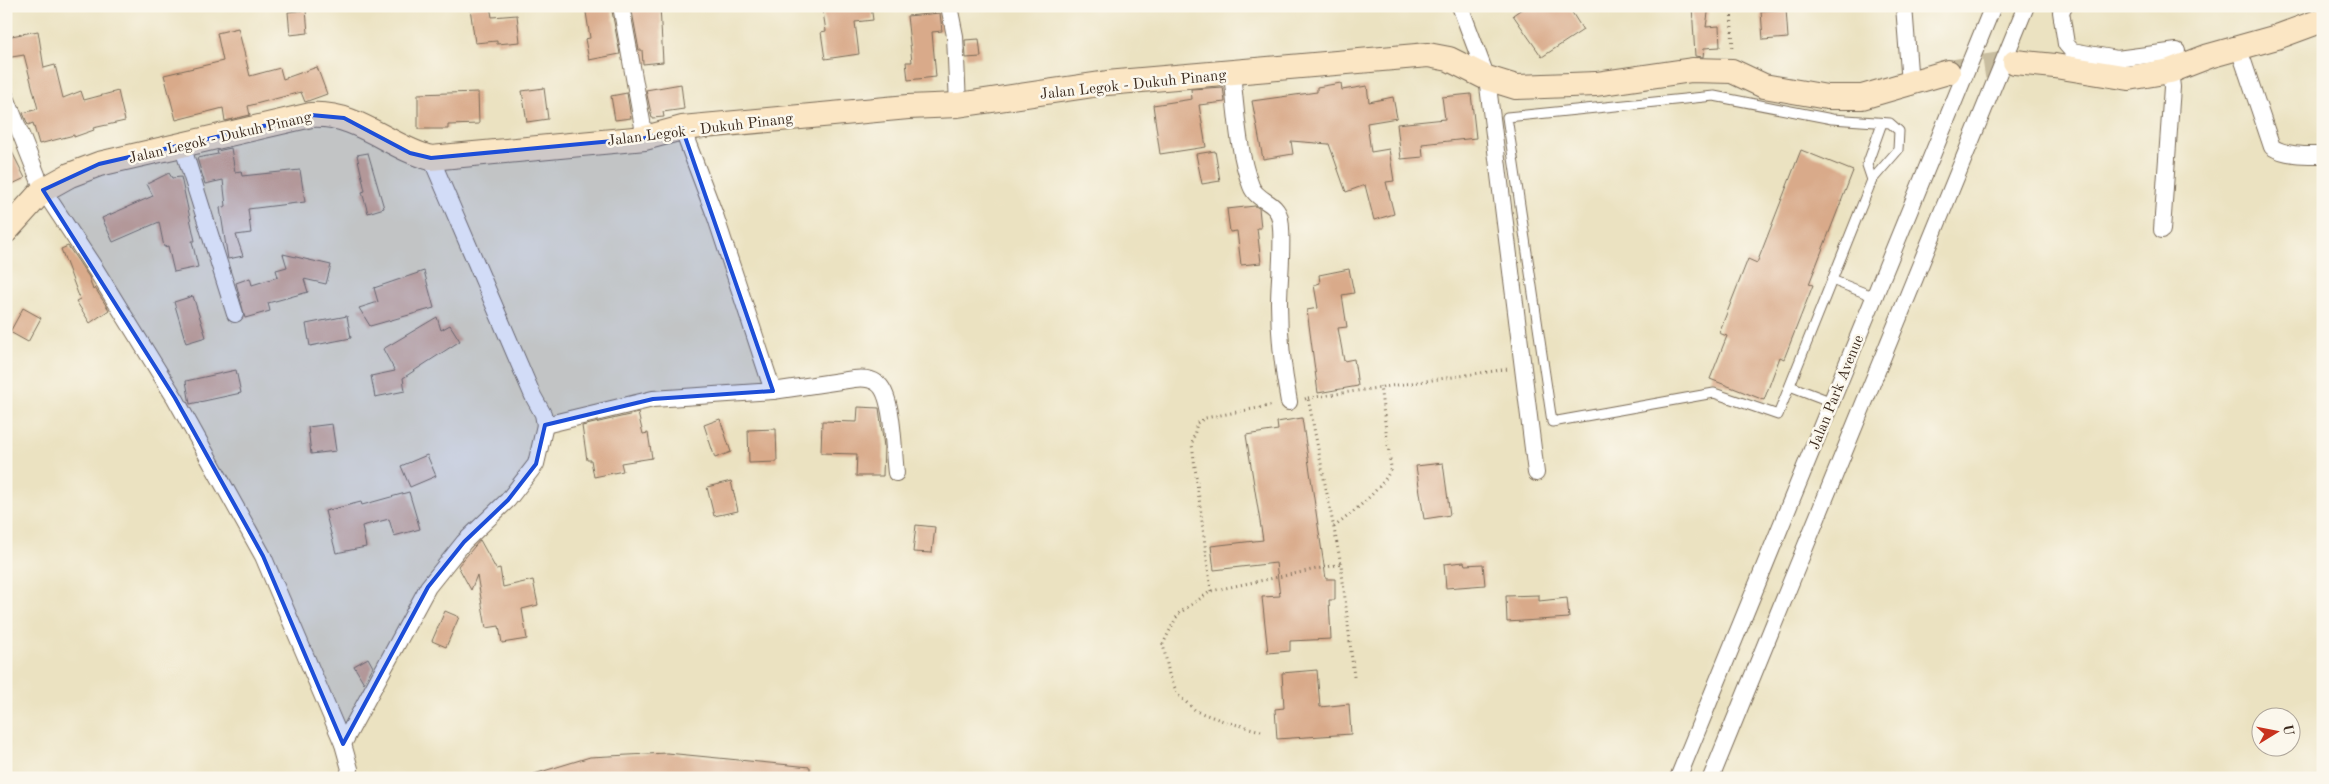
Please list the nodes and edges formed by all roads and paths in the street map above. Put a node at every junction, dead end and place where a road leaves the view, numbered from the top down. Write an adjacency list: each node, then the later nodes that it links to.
1 (621, 6): 22 (street)
2 (949, 6): 19 (street)
3 (1460, 6): 16 (street)
4 (1732, 6): 13 (path)
5 (1904, 6): 17 (street)
6 (1994, 6): 31 (street, Jalan Park Avenue)
7 (2026, 6): 51 (street, Jalan Park Avenue)
8 (2064, 6): 11 (street)
9 (2323, 20): 10 (street)
10 (2239, 49): 11 (street); 24 (street)
11 (2174, 61): 12 (street); 28 (street)
12 (2015, 62)
13 (1732, 71): 16 (street, Jalan Legok - Dukuh Pinang); 17 (street)
14 (1948, 72): 17 (street)
15 (1232, 73): 16 (street, Jalan Legok - Dukuh Pinang); 19 (street, Jalan Legok - Dukuh Pinang); 38 (street)
16 (1487, 78): 33 (street)
17 (1910, 84)
18 (6, 97): 27 (street)
19 (958, 105): 21 (street, Jalan Legok - Dukuh Pinang)
20 (1882, 123): 26 (lane); 26 (lane); 35 (lane)
21 (682, 128): 22 (street, Jalan Legok - Dukuh Pinang); 36 (street)
22 (645, 138): 25 (street, Jalan Legok - Dukuh Pinang)
23 (182, 146): 25 (street, Jalan Legok - Dukuh Pinang); 27 (street, Jalan Legok - Dukuh Pinang); 32 (street)
24 (2323, 155)
25 (431, 158): 40 (street)
26 (1872, 180): 30 (lane)
27 (43, 190): 29 (street, Jalan Legok - Dukuh Pinang); 48 (street)
28 (2162, 230)
29 (6, 231)
30 (1832, 280): 31 (lane); 35 (lane)
31 (1875, 297): 39 (street, Jalan Park Avenue)
32 (235, 314)
33 (1522, 367): 34 (path); 42 (street)
34 (1380, 386): 37 (path); 43 (path)
35 (1790, 386): 39 (lane)
36 (773, 391): 40 (street); 41 (street)
37 (1308, 398): 38 (path); 43 (path)
38 (1289, 402): 45 (path)
39 (1832, 402): 50 (street, Jalan Park Avenue)
40 (545, 425): 48 (street)
41 (896, 473)
42 (1536, 473)
43 (1334, 527): 44 (path)
44 (1341, 564): 45 (path); 46 (path)
45 (1211, 590): 47 (path)
46 (1354, 677)
47 (1262, 731)
48 (342, 744): 49 (street)
49 (347, 778)
50 (1678, 778)
51 (1711, 778)

